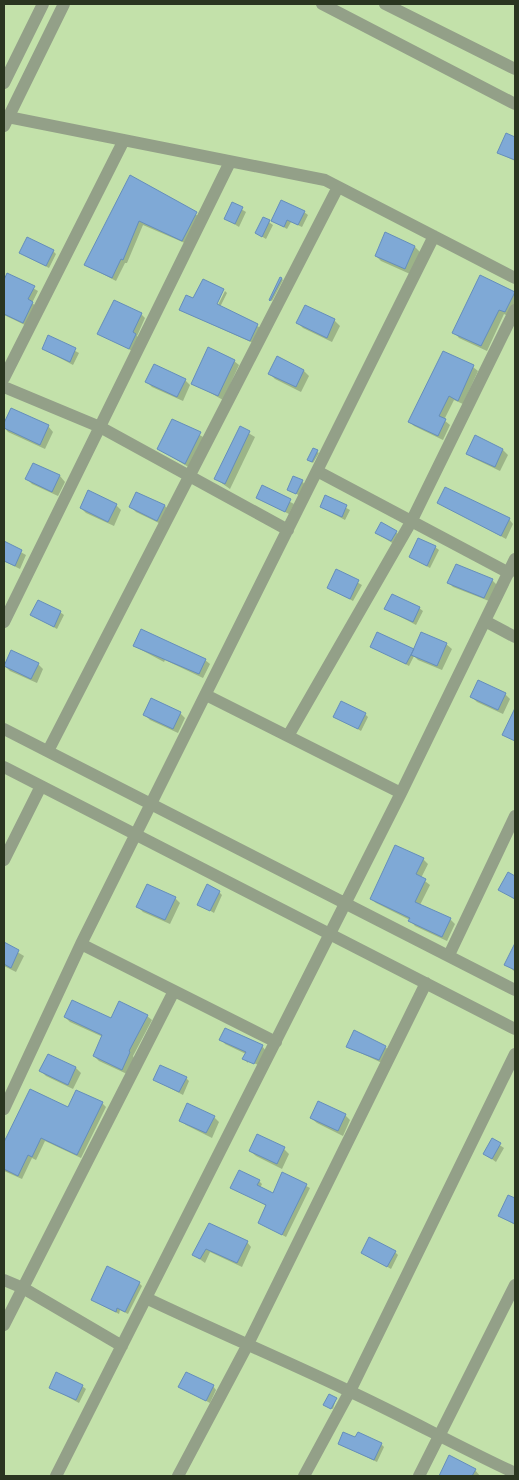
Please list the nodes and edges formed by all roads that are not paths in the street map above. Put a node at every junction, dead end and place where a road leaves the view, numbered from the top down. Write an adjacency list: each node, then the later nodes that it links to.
1 (43, 4): 6 (street)
2 (64, 4): 8 (street)
3 (322, 4): 7 (street)
4 (385, 4): 5 (street)
5 (515, 69)
6 (4, 83)
7 (515, 104)
8 (6, 122): 9 (street)
9 (124, 140): 10 (street); 15 (street)
10 (230, 162): 11 (street); 17 (street)
11 (338, 187): 12 (street); 19 (street)
12 (434, 236): 13 (street); 18 (street)
13 (515, 278)
14 (515, 310): 20 (street)
15 (4, 378)
16 (4, 387): 17 (street)
17 (100, 427): 19 (street); 25 (street)
18 (317, 471): 20 (street); 21 (street)
19 (189, 477): 21 (street); 30 (street)
20 (412, 522): 23 (street); 29 (street)
21 (288, 530): 27 (street)
22 (515, 559): 23 (street)
23 (509, 572): 24 (street)
24 (485, 621): 26 (street); 33 (street)
25 (4, 622)
26 (515, 637)
27 (206, 695): 29 (street); 34 (street)
28 (4, 729): 30 (street)
29 (288, 736): 33 (street)
30 (48, 751): 34 (street)
31 (4, 767): 32 (street)
32 (41, 786): 36 (street); 37 (street)
33 (401, 793): 38 (street)
34 (152, 804): 36 (street); 38 (street)
35 (515, 816): 41 (street)
36 (136, 834): 39 (street); 40 (street)
37 (4, 860)
38 (345, 902): 39 (street); 41 (street)
39 (330, 934): 42 (street); 46 (street)
40 (81, 944): 44 (street); 48 (street)
41 (448, 956): 43 (street)
42 (426, 983): 45 (street); 55 (street)
43 (515, 990)
44 (174, 991): 46 (street); 51 (street)
45 (515, 1029)
46 (276, 1042): 52 (street)
47 (515, 1054): 56 (street)
48 (4, 1109)
49 (4, 1280): 51 (street)
50 (515, 1285): 57 (street)
51 (23, 1288): 53 (street); 54 (street)
52 (146, 1298): 54 (street); 55 (street)
53 (4, 1326)
54 (122, 1346): 59 (street)
55 (247, 1346): 56 (street); 60 (street)
56 (350, 1391): 57 (street); 61 (street)
57 (438, 1437): 58 (street); 62 (street)
58 (515, 1473)
59 (56, 1476)
60 (178, 1476)
61 (304, 1476)
62 (419, 1476)

